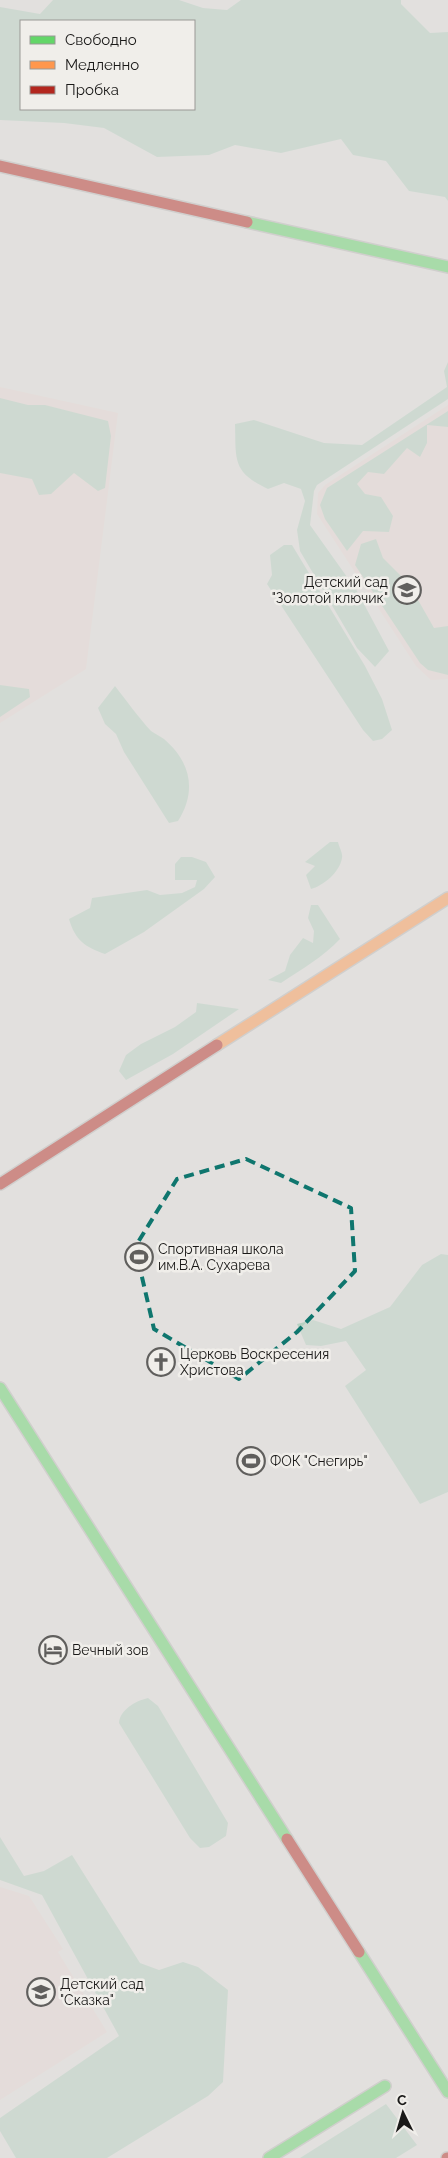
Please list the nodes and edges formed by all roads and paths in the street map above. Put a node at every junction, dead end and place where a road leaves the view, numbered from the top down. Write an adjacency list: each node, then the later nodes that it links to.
1 (0, 166): 2 (street)
2 (448, 267)
3 (448, 898): 4 (street)
4 (0, 1184)
5 (0, 1388): 7 (street)
6 (385, 2086): 8 (street)
7 (448, 2092)
8 (269, 2158)

